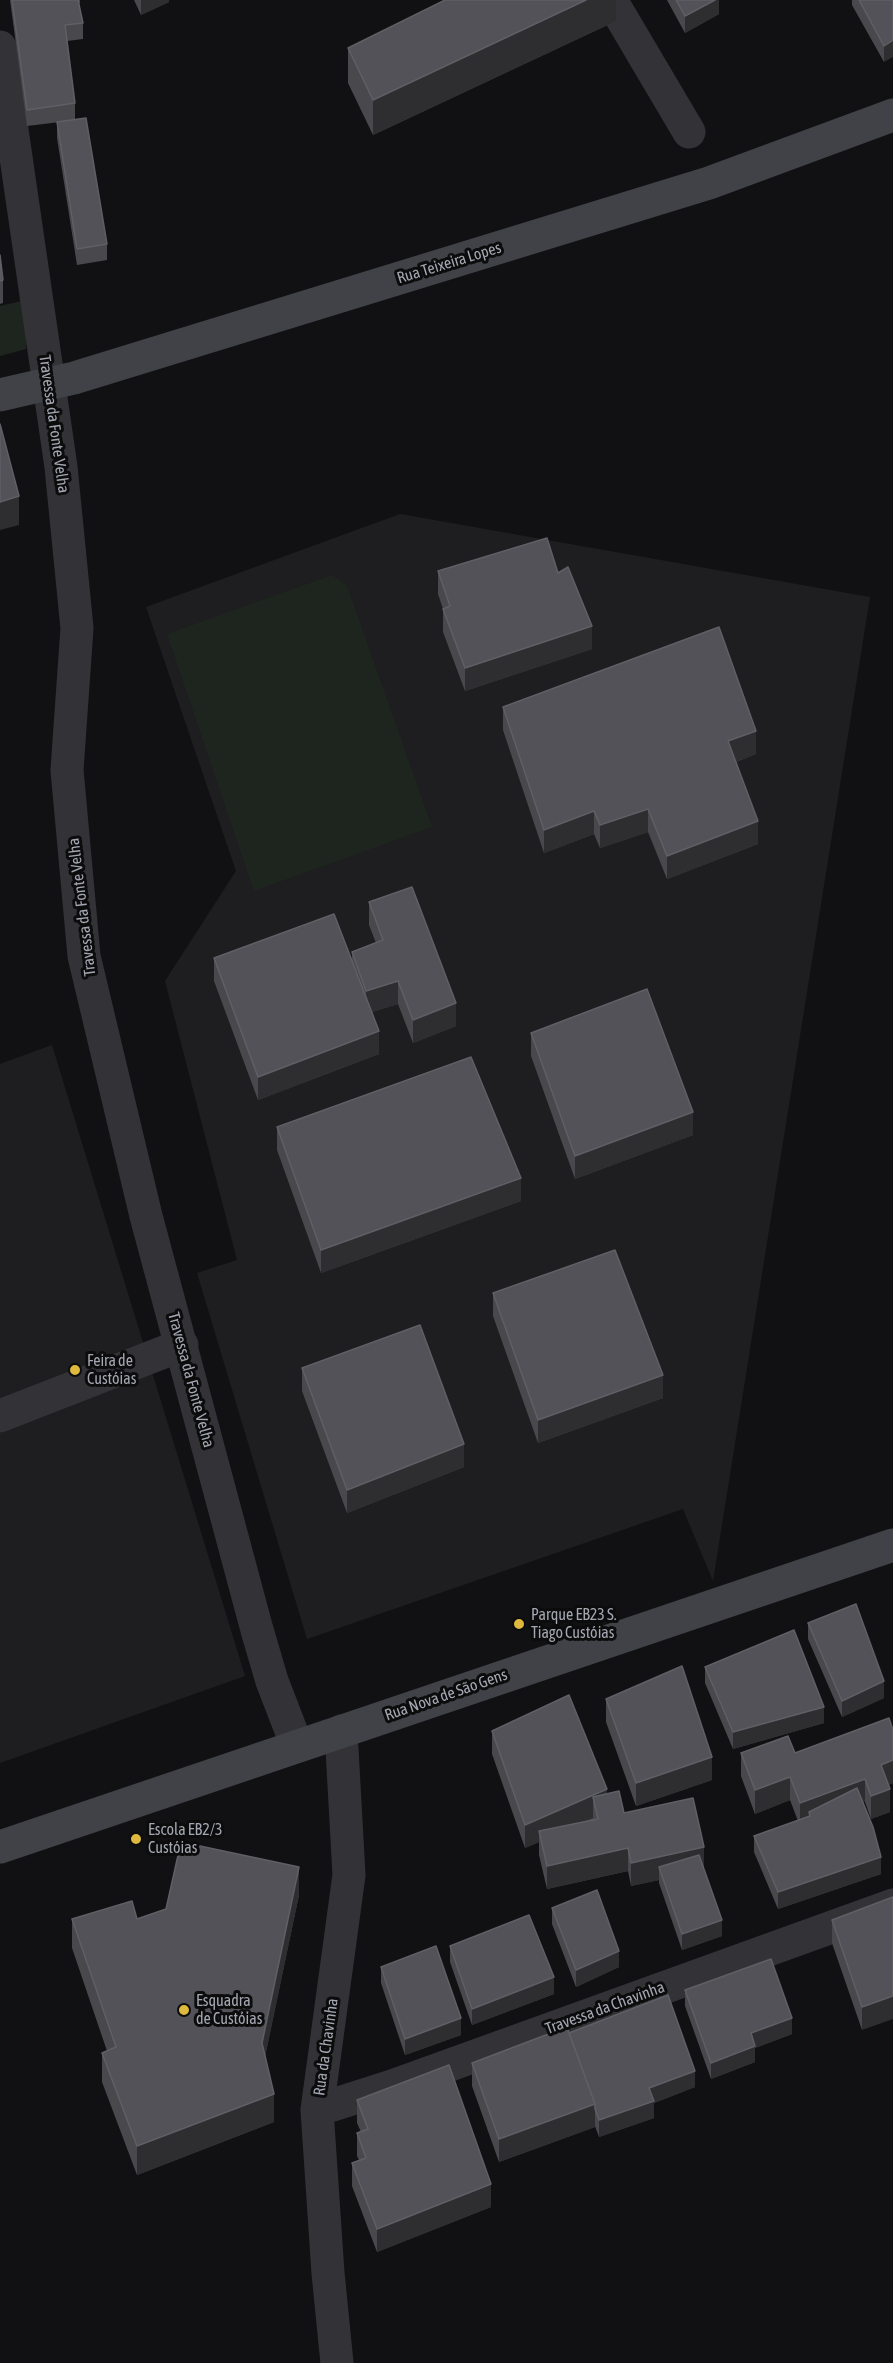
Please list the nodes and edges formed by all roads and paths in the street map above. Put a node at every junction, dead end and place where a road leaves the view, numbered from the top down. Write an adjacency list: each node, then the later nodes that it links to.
1 (611, 0): 4 (street)
2 (0, 46): 5 (street, Travessa da Fonte Velha)
3 (893, 115): 5 (street, Rua Teixeira Lopes)
4 (689, 132)
5 (49, 384): 6 (street, Rua Teixeira Lopes); 7 (street, Travessa da Fonte Velha)
6 (0, 395)
7 (182, 1346): 8 (street); 11 (street, Travessa da Fonte Velha)
8 (0, 1416)
9 (893, 1545): 10 (street, Rua Nova de São Gens)
10 (341, 1731): 11 (street, Rua Nova de São Gens); 14 (street, Rua da Chavinha)
11 (297, 1746): 12 (street, Rua Nova de São Gens)
12 (0, 1847)
13 (893, 1905): 14 (street, Travessa da Chavinha)
14 (317, 2110): 15 (street, Rua da Chavinha)
15 (337, 2363)

